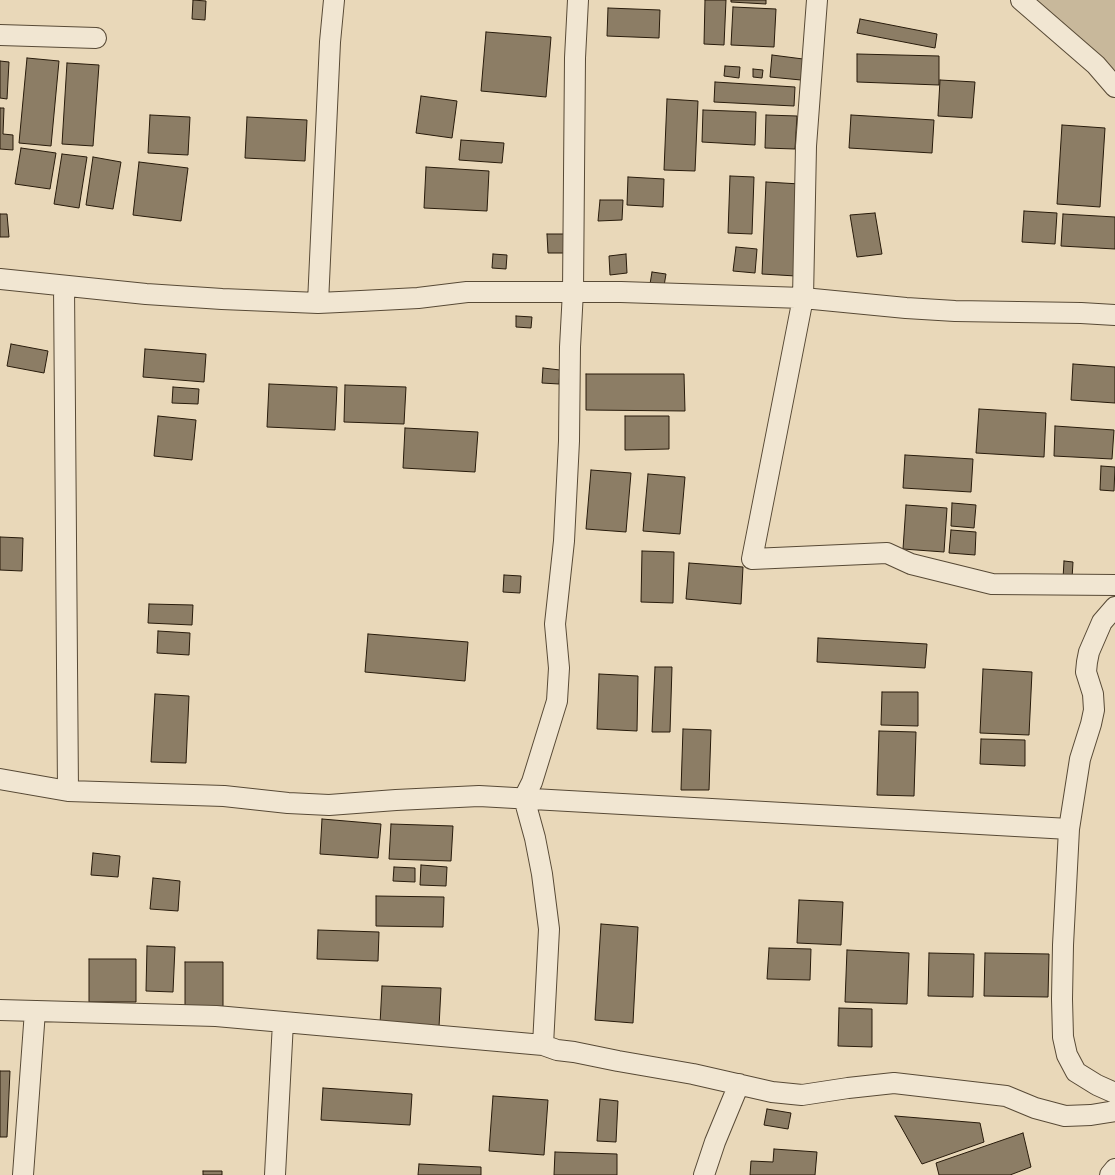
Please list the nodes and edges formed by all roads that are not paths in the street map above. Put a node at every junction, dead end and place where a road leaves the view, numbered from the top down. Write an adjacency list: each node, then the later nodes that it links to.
1 (334, 0): 12 (street)
2 (578, 0): 10 (street)
3 (817, 0): 11 (street)
4 (1021, 0): 7 (street)
5 (0, 35): 6 (street)
6 (96, 38)
7 (1115, 87)
8 (0, 279): 9 (street)
9 (64, 286): 12 (street); 17 (street)
10 (573, 291): 11 (street); 12 (street); 18 (street)
11 (803, 298): 13 (street); 14 (street)
12 (318, 303)
13 (1115, 315)
14 (1115, 585)
15 (1115, 607): 19 (street)
16 (0, 780): 17 (street)
17 (68, 791): 18 (street)
18 (524, 798): 19 (street); 23 (street)
19 (1069, 829): 25 (street)
20 (0, 1010): 21 (street)
21 (35, 1011): 22 (street); 28 (street)
22 (283, 1022): 23 (street); 29 (street)
23 (543, 1045): 24 (street)
24 (739, 1084): 26 (street); 30 (street)
25 (1115, 1093)
26 (1115, 1111)
27 (1115, 1169): 31 (street)
28 (23, 1175)
29 (275, 1175)
30 (704, 1175)
31 (1110, 1175)

